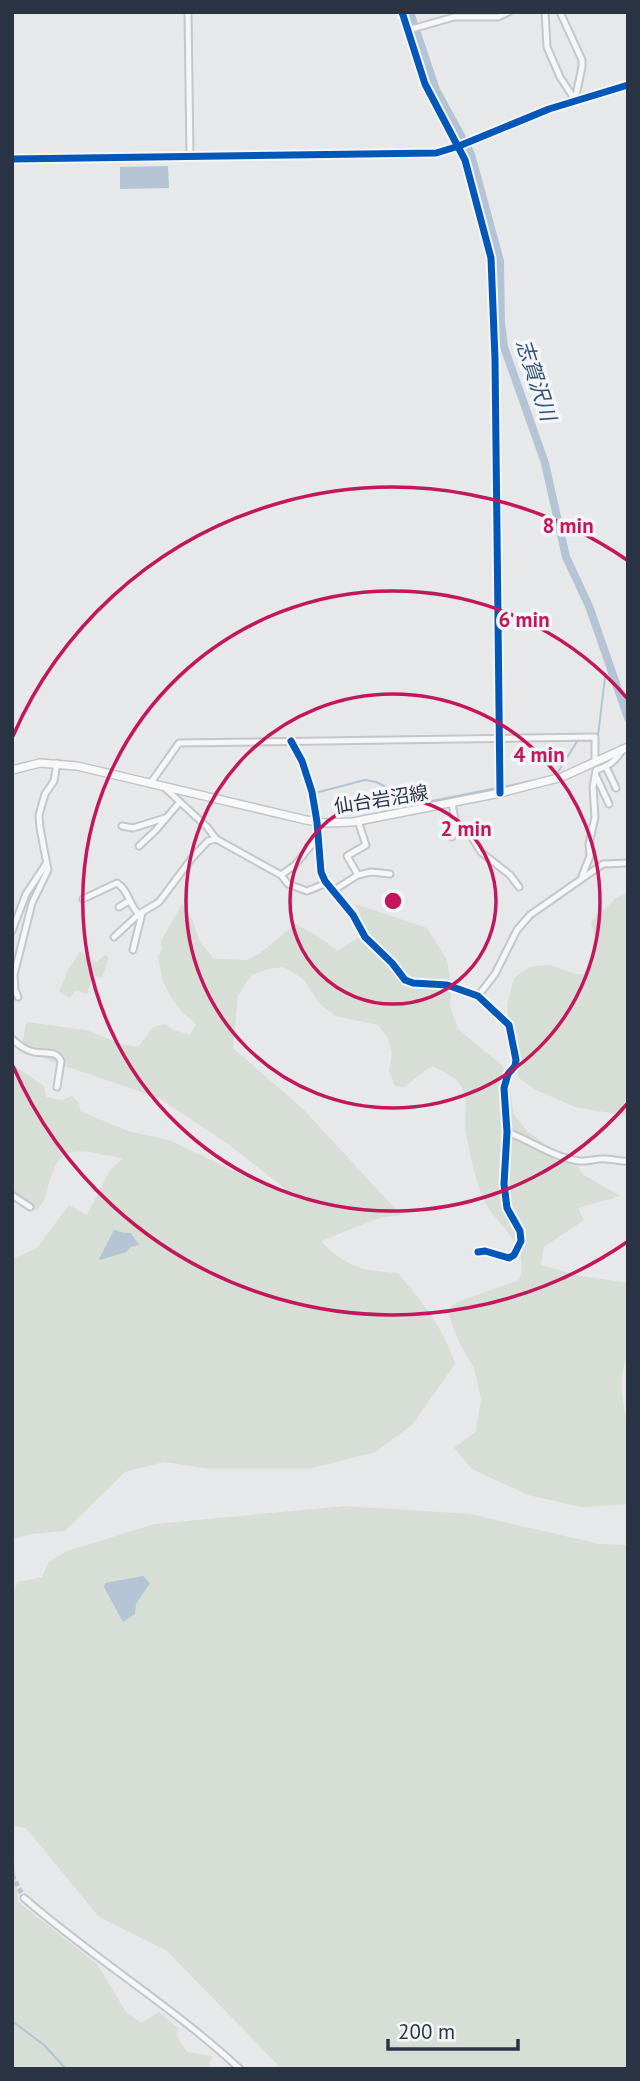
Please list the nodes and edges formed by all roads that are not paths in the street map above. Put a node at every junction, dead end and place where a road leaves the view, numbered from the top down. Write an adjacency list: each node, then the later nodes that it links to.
1 (188, 12): 12 (street)
2 (402, 12): 8 (street)
3 (438, 12): 7 (street)
4 (509, 12): 7 (street)
5 (545, 12): 10 (street)
6 (560, 12): 10 (street)
7 (437, 20): 8 (street)
8 (408, 30): 11 (street)
9 (628, 85): 10 (street)
10 (575, 100): 11 (street)
11 (460, 146): 12 (street); 14 (street)
12 (190, 158): 13 (street)
13 (12, 159)
14 (499, 737): 15 (street); 17 (street); 26 (street)
15 (291, 741): 23 (street); 32 (street)
16 (625, 749): 17 (main road, 仙台岩沼線); 19 (street)
17 (595, 761): 20 (main road, 仙台岩沼線)
18 (57, 763): 21 (main road, 仙台岩沼線); 23 (main road, 仙台岩沼線); 41 (street)
19 (606, 767): 22 (street); 25 (street)
20 (581, 769): 22 (street); 26 (main road, 仙台岩沼線)
21 (12, 770)
22 (596, 773): 29 (street); 39 (street)
23 (150, 784): 24 (main road, 仙台岩沼線)
24 (165, 788): 27 (street); 32 (main road, 仙台岩沼線)
25 (616, 788)
26 (500, 793): 28 (main road, 仙台岩沼線)
27 (179, 803): 30 (street); 37 (street)
28 (452, 803): 31 (main road, 仙台岩沼線); 34 (street)
29 (609, 804)
30 (165, 818): 33 (street); 38 (street)
31 (359, 821): 32 (main road, 仙台岩沼線); 45 (street)
32 (317, 822): 35 (street)
33 (122, 826)
34 (456, 826): 36 (street); 48 (street)
35 (319, 836): 44 (street); 47 (street)
36 (453, 838)
37 (216, 839): 44 (street); 55 (street)
38 (139, 846)
39 (591, 851): 42 (street); 46 (street)
40 (628, 863): 42 (street)
41 (46, 864): 53 (street); 60 (street)
42 (603, 864): 46 (street)
43 (390, 874): 45 (street)
44 (281, 875): 47 (street)
45 (358, 876): 49 (street)
46 (581, 878): 59 (street)
47 (327, 883): 49 (street)
48 (519, 887)
49 (334, 890): 59 (street)
50 (83, 899): 51 (street)
51 (129, 901): 52 (street); 55 (street)
52 (119, 907)
53 (20, 909): 54 (street); 56 (street)
54 (12, 913)
55 (140, 914): 57 (street); 58 (street)
56 (12, 931)
57 (114, 937)
58 (133, 950)
59 (478, 996): 63 (street)
60 (18, 997)
61 (12, 1039): 62 (street)
62 (57, 1087)
63 (507, 1132): 64 (street); 67 (street)
64 (628, 1161)
65 (12, 1195): 66 (street)
66 (30, 1207)
67 (478, 1252)
68 (24, 1898): 69 (street)
69 (240, 2069)

